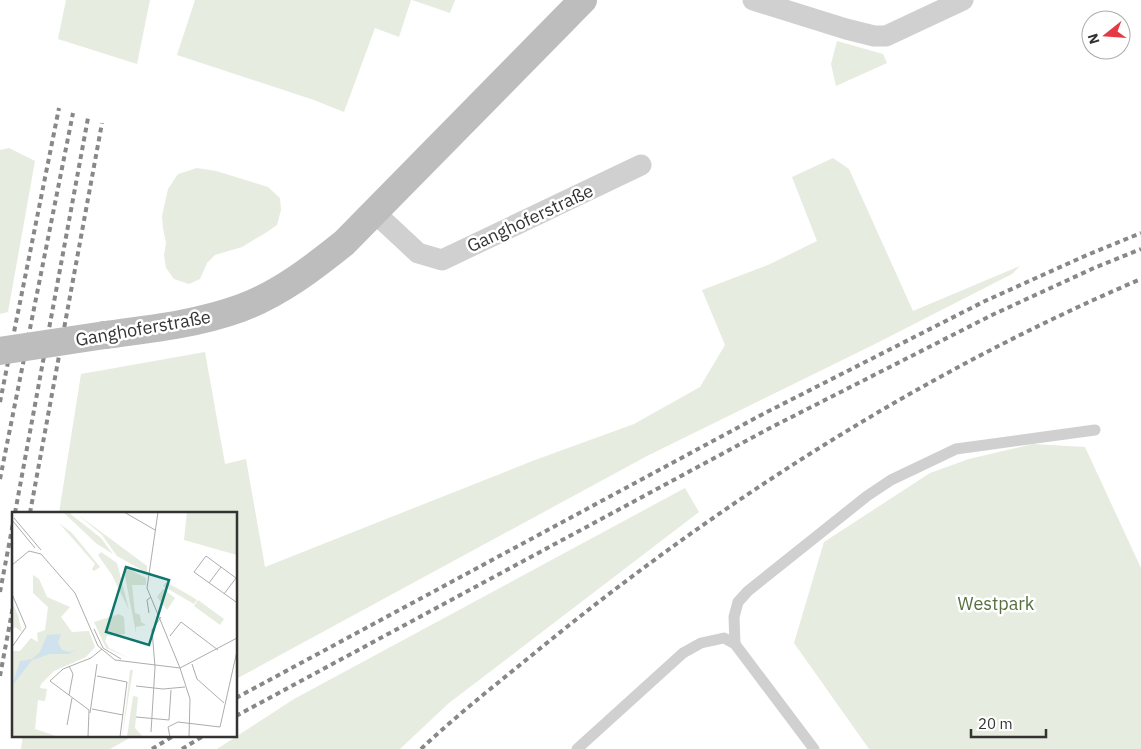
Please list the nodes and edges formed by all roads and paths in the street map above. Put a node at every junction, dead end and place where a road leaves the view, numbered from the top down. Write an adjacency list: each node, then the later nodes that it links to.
1 (584, 0): 5 (street, Ganghoferstraße)
2 (753, 0): 3 (street)
3 (963, 0)
4 (641, 165): 5 (street, Ganghoferstraße)
5 (374, 212): 6 (street, Ganghoferstraße, bridge)
6 (0, 351)
7 (1095, 430): 8 (lane)
8 (735, 644): 9 (lane); 10 (lane)
9 (578, 749)
10 (814, 749)

